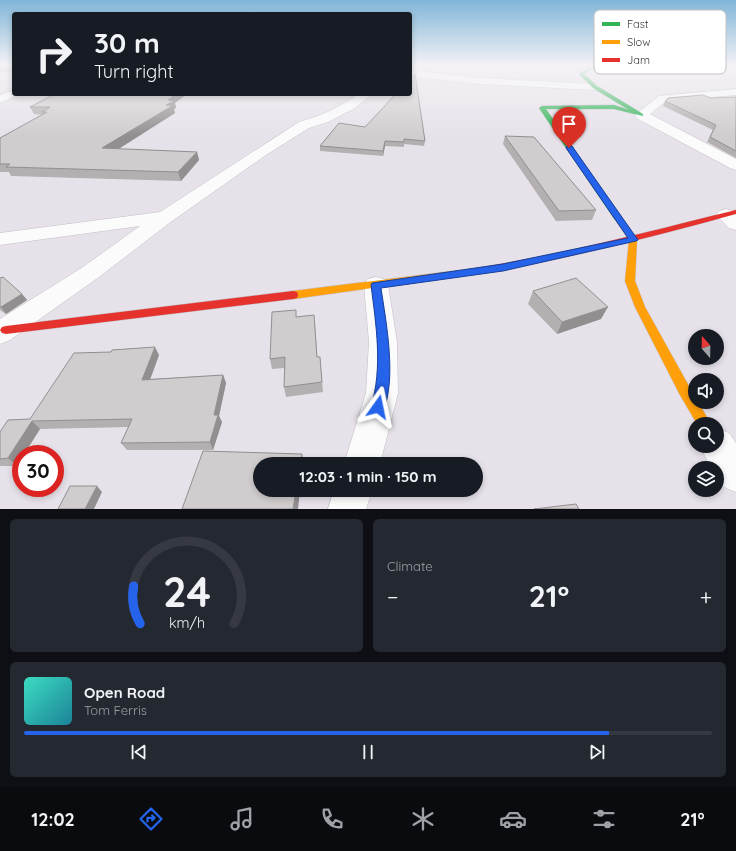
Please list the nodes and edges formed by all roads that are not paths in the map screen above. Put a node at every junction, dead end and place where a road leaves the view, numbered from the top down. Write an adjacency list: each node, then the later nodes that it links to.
1 (598, 89): 6 (street)
2 (736, 92): 6 (street)
3 (12, 94): 5 (street)
4 (364, 96): 8 (street)
5 (0, 99)
6 (641, 115): 7 (street); 11 (street)
7 (736, 165)
8 (165, 217): 10 (street); 13 (street)
9 (733, 217): 11 (street)
10 (0, 239)
11 (633, 240): 12 (street); 14 (street)
12 (376, 285): 13 (street); 16 (street)
13 (3, 332)
14 (700, 417)
15 (722, 453): 17 (street)
16 (364, 457)
17 (736, 474)
18 (351, 497): 19 (street)
19 (347, 509)

